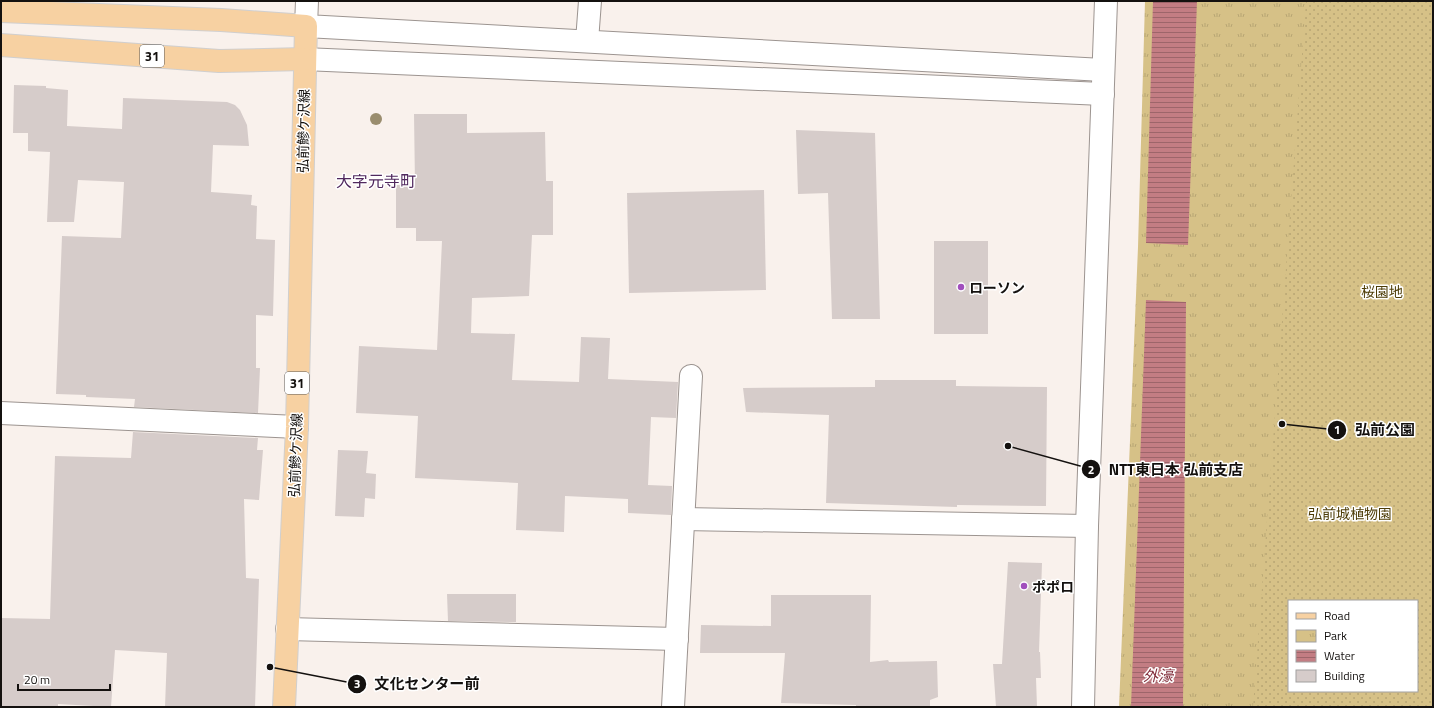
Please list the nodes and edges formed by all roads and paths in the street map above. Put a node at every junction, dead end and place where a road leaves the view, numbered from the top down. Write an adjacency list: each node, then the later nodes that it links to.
1 (307, 1): 5 (street)
2 (590, 1): 6 (street)
3 (1106, 1): 9 (street)
4 (1, 11): 5 (main road)
5 (306, 26): 6 (street); 8 (main road, 弘前鰺ケ沢線 / 31)
6 (587, 41): 9 (street)
7 (1, 45): 8 (main road, 31)
8 (304, 59): 10 (street); 13 (main road, 弘前鰺ケ沢線 / 31)
9 (1103, 70): 10 (street)
10 (1102, 94): 15 (street)
11 (691, 376): 14 (street)
12 (1, 413): 13 (street)
13 (296, 427): 16 (main road, 弘前鰺ケ沢線 / 31)
14 (683, 519): 15 (street); 17 (street)
15 (1087, 526): 20 (street)
16 (287, 629): 17 (street); 18 (main road, 弘前鰺ケ沢線 / 31)
17 (676, 639): 19 (street)
18 (284, 707)
19 (673, 707)
20 (1082, 707)

